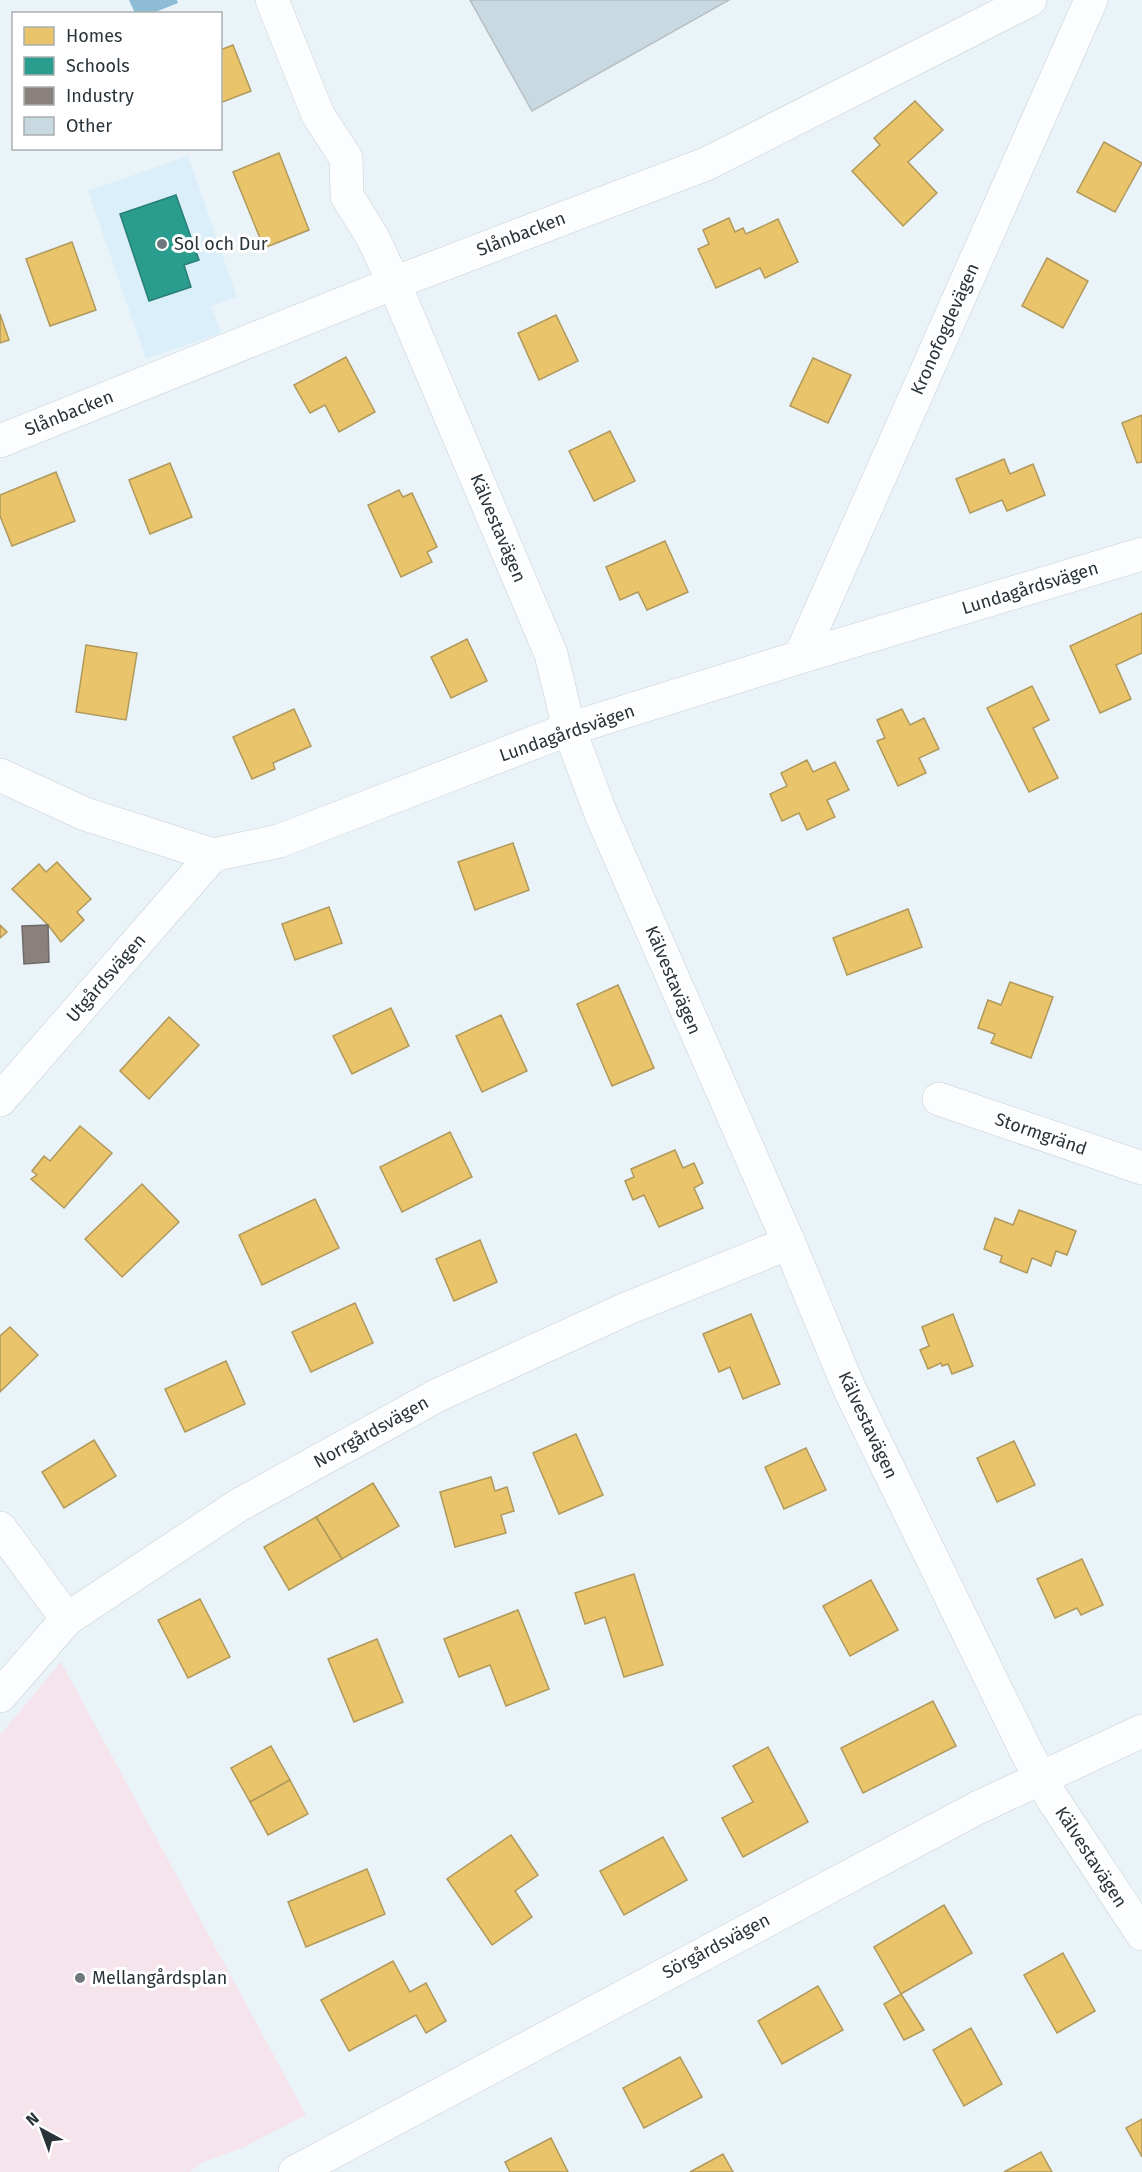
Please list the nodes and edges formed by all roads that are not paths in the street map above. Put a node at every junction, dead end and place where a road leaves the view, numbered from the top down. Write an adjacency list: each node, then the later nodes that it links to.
1 (272, 0): 4 (street, Kälvestavägen)
2 (1030, 0): 4 (street, Slånbacken)
3 (1091, 0): 7 (street, Kronofogdevägen)
4 (394, 283): 5 (street, Slånbacken); 8 (street, Kälvestavägen)
5 (0, 441)
6 (1142, 554): 7 (street, Lundagårdsvägen)
7 (800, 657): 8 (street, Lundagårdsvägen)
8 (569, 729): 10 (street, Lundagårdsvägen); 14 (street, Kälvestavägen)
9 (0, 775): 10 (street, Lundagårdsvägen)
10 (213, 855): 12 (street, Utgårdsvägen)
11 (939, 1099): 13 (street, Stormgränd)
12 (0, 1100)
13 (1142, 1168)
14 (789, 1243): 16 (street, Norrgårdsvägen); 19 (street, Kälvestavägen)
15 (0, 1528): 16 (street)
16 (67, 1619): 17 (street, Norrgårdsvägen)
17 (0, 1696)
18 (1142, 1731): 19 (street, Sörgårdsvägen)
19 (1040, 1777): 20 (street, Kälvestavägen); 21 (street, Sörgårdsvägen)
20 (1142, 1934)
21 (295, 2172)

